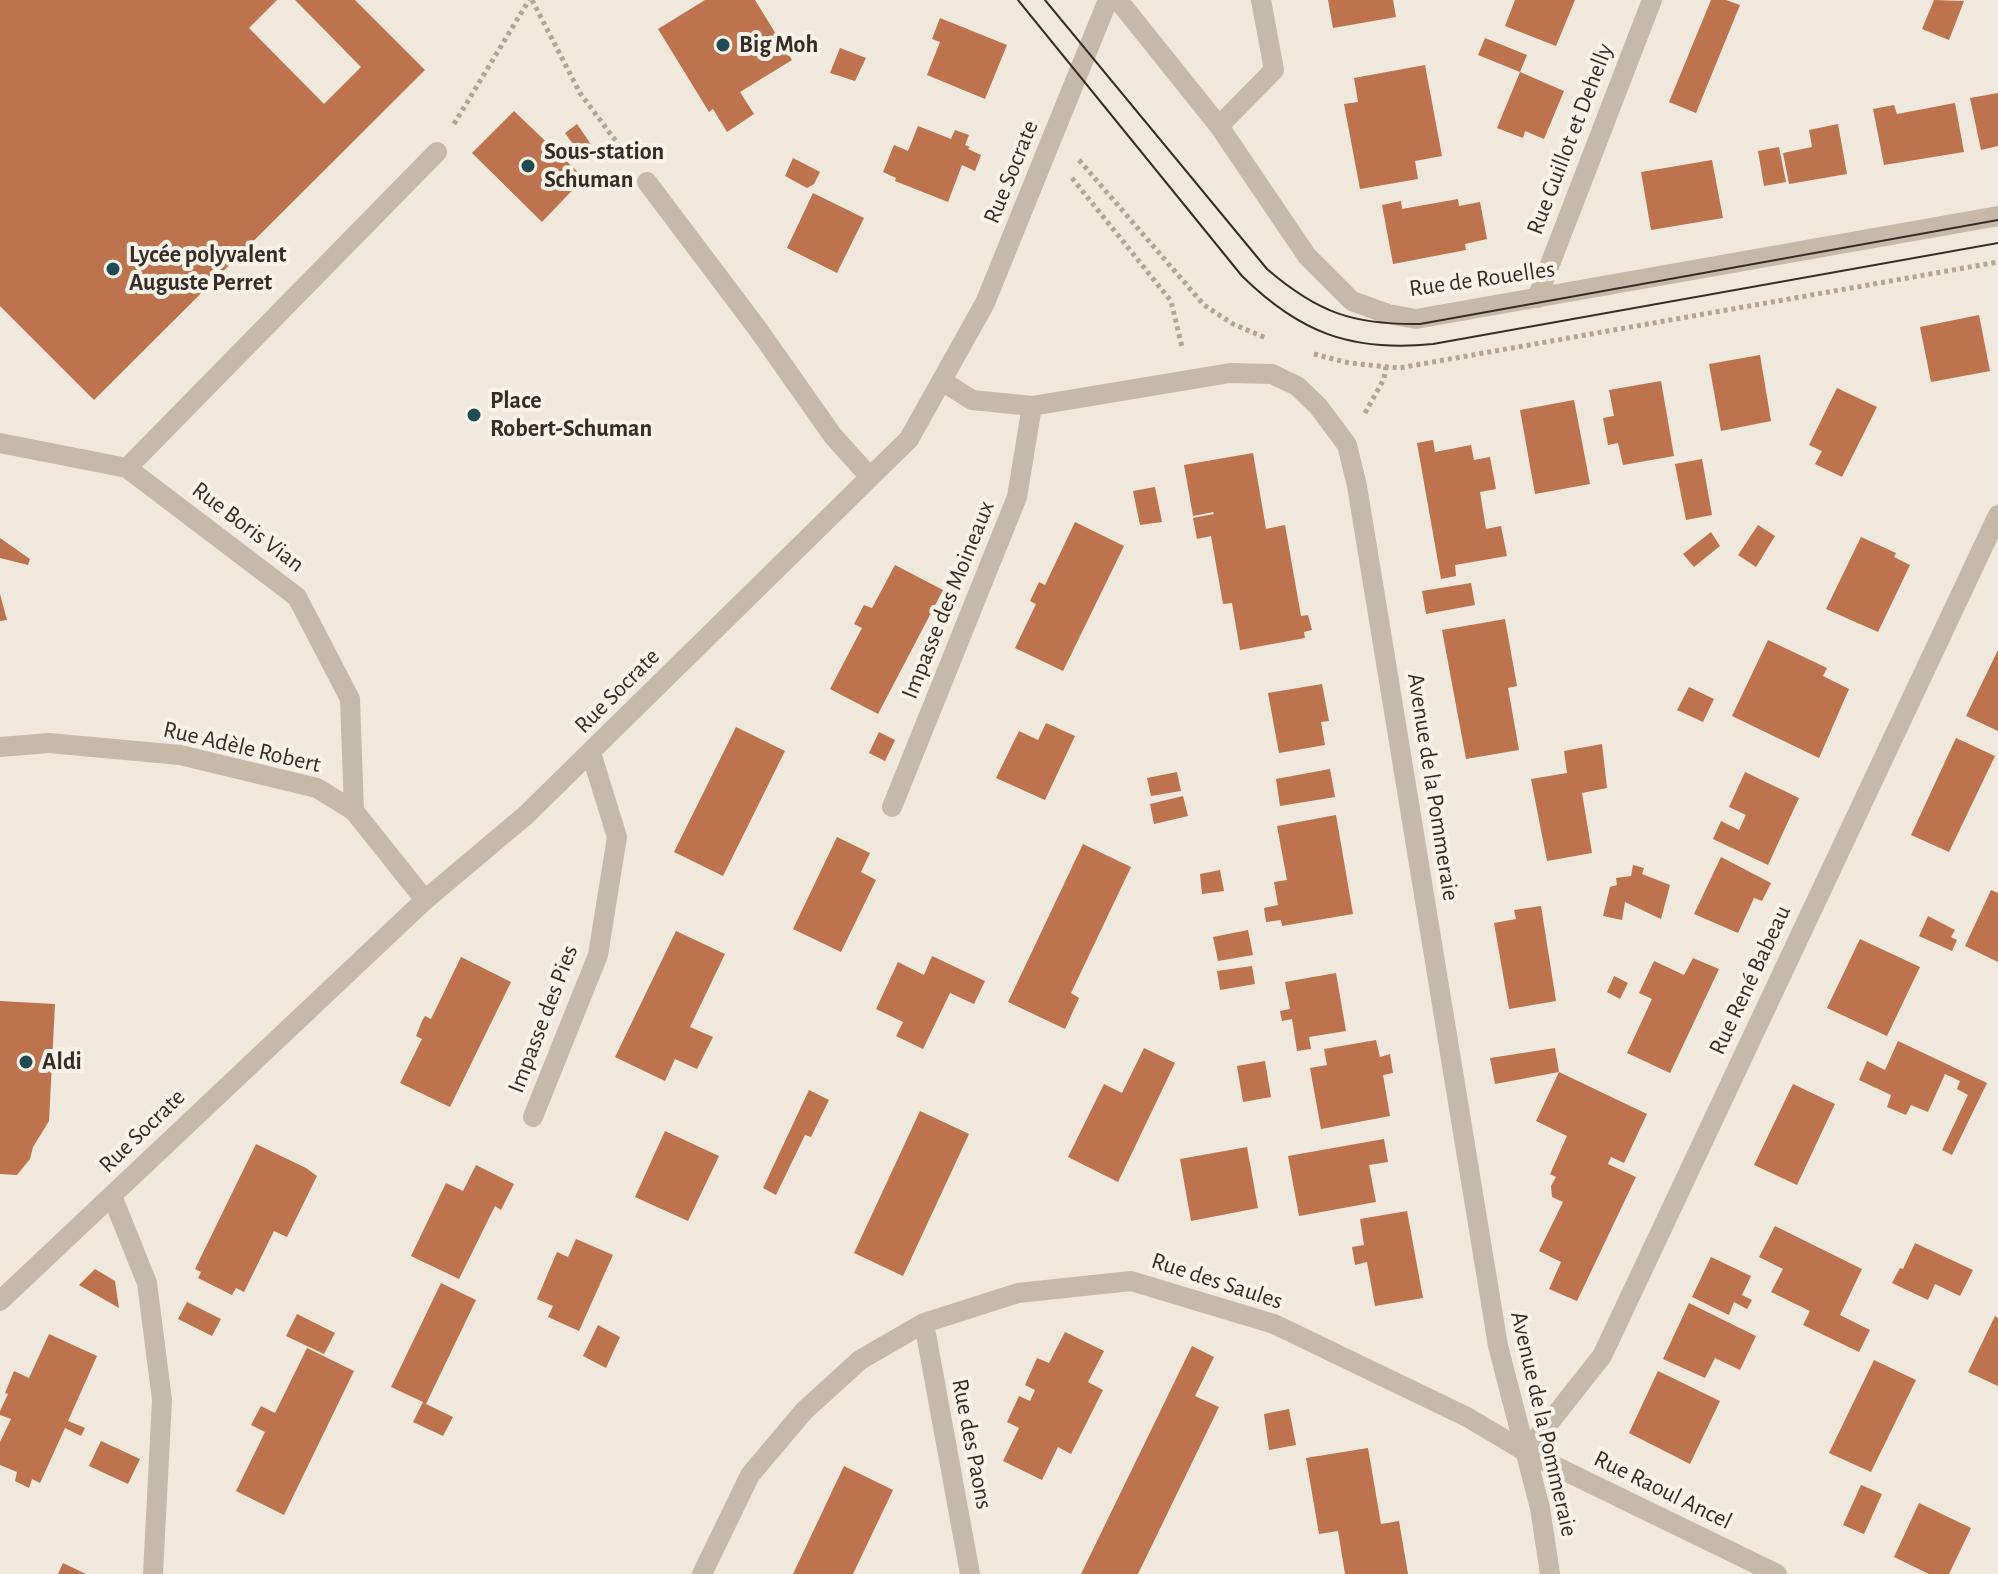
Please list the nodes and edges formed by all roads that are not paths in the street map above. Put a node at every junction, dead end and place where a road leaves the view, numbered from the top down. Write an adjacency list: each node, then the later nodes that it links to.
1 (1108, 0): 10 (street, Rue Socrate)
2 (1118, 0): 5 (street, Rue de Rouelles)
3 (1261, 0): 5 (street)
4 (1652, 0): 9 (street, Rue Guillot et Dehelly)
5 (1219, 126): 9 (street, Rue de Rouelles)
6 (437, 152): 13 (street)
7 (647, 182): 14 (street)
8 (1998, 216): 9 (street, Rue de Rouelles)
9 (1537, 298)
10 (942, 381): 11 (street, Avenue de la Pommeraie); 14 (street, Rue Socrate)
11 (1032, 406): 18 (street, Impasse des Moineaux); 25 (street, Avenue de la Pommeraie)
12 (0, 443): 13 (street, Rue Boris Vian)
13 (127, 468): 19 (street, Rue Boris Vian)
14 (870, 477): 17 (street, Rue Socrate)
15 (1998, 518): 25 (street, Rue René Babeau)
16 (0, 747): 19 (street, Rue Adèle Robert)
17 (591, 753): 20 (street, Rue Socrate); 21 (street, Impasse des Pies)
18 (892, 807)
19 (354, 811): 20 (street, Rue Adèle Robert)
20 (425, 900): 22 (street, Rue Socrate)
21 (533, 1117)
22 (112, 1196): 23 (street, Rue Socrate); 26 (street)
23 (0, 1301)
24 (924, 1323): 25 (street, Rue des Saules); 27 (street, Rue des Saules); 28 (street, Rue des Paons)
25 (1526, 1452): 29 (street, Avenue de la Pommeraie); 30 (street, Rue Raoul Ancel)
26 (153, 1574)
27 (702, 1574)
28 (970, 1574)
29 (1550, 1574)
30 (1777, 1574)

